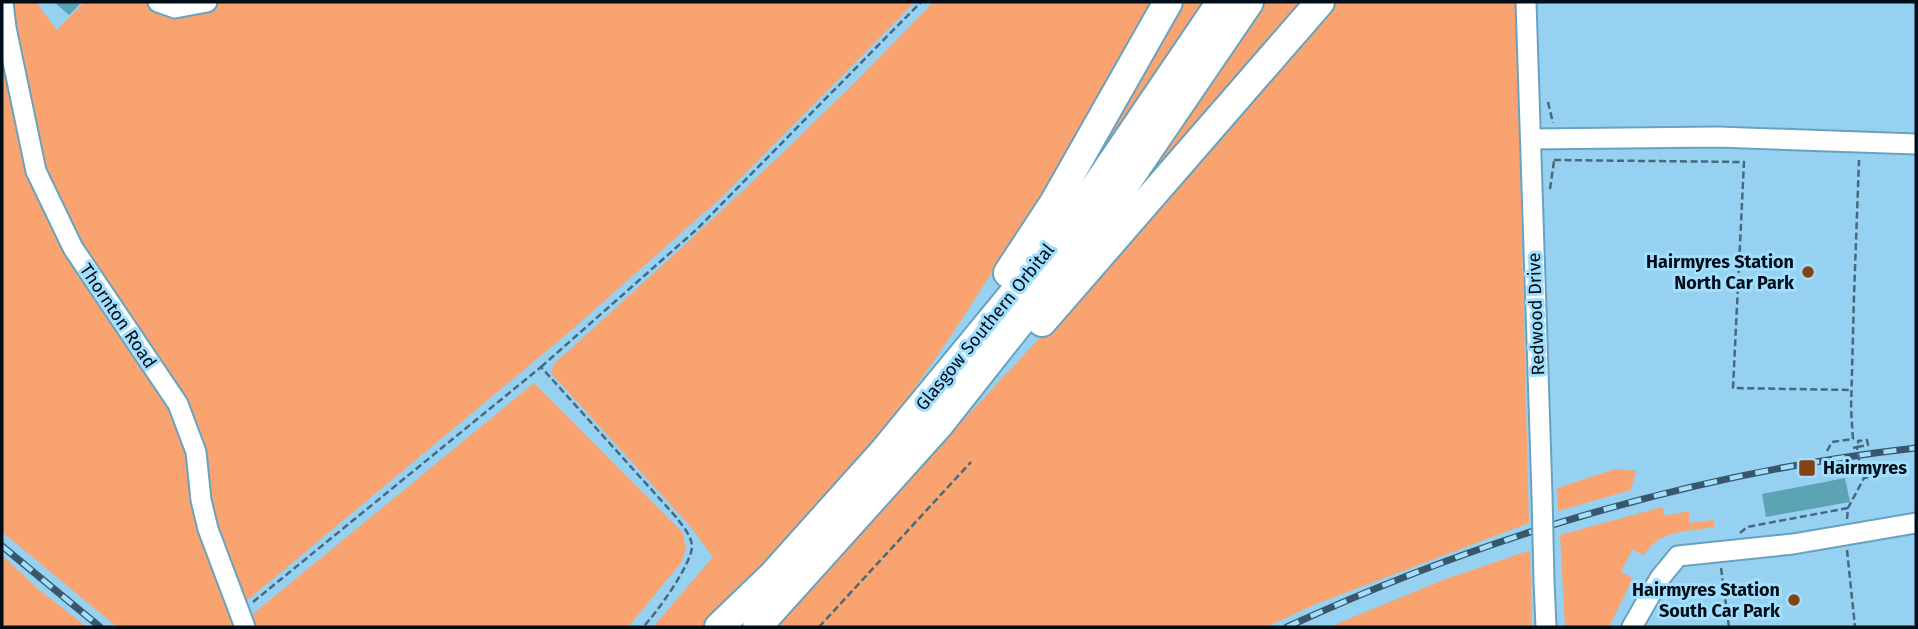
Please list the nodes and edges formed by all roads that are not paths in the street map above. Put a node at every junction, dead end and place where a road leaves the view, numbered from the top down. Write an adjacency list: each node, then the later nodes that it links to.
1 (3, 2): 13 (street, Thornton Road)
2 (158, 2): 3 (street)
3 (207, 2)
4 (1168, 2): 11 (highway)
5 (1221, 2): 11 (highway, Glasgow Southern Orbital)
6 (1249, 2): 11 (highway, Glasgow Southern Orbital)
7 (1320, 2): 11 (highway)
8 (1526, 2): 9 (street, Redwood Drive)
9 (1531, 139): 10 (street); 16 (street, Redwood Drive, bridge)
10 (1916, 144)
11 (930, 415): 14 (highway, Glasgow Southern Orbital); 15 (highway, Glasgow Southern Orbital)
12 (1916, 523): 17 (street)
13 (242, 620)
14 (719, 627)
15 (757, 627)
16 (1546, 627)
17 (1632, 627)

